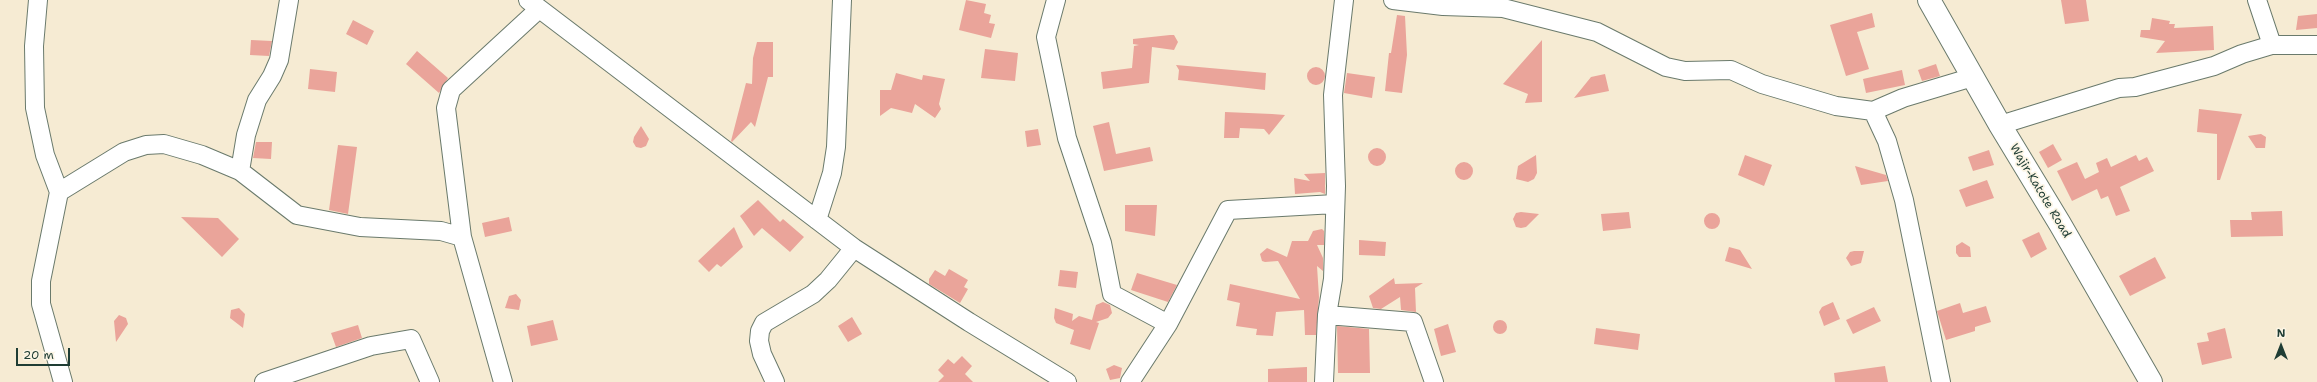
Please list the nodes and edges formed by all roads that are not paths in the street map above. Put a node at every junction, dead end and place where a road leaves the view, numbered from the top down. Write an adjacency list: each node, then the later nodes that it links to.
1 (38, 0): 17 (street)
2 (290, 0): 16 (street)
3 (842, 0): 19 (street)
4 (1056, 0): 23 (street)
5 (1344, 0): 18 (street)
6 (1393, 0): 9 (street)
7 (1929, 0): 13 (street, Wajir-Katote Road)
8 (2257, 0): 11 (street)
9 (1485, 3): 14 (street)
10 (534, 5): 19 (street); 20 (street)
11 (2272, 44): 12 (street); 15 (street)
12 (2317, 45)
13 (1973, 77): 14 (street); 15 (street, Wajir-Katote Road)
14 (1873, 111): 33 (street)
15 (2000, 125): 34 (street, Wajir-Katote Road)
16 (240, 171): 17 (street); 20 (street)
17 (59, 192): 24 (street)
18 (1335, 204): 22 (street); 23 (street)
19 (817, 220): 21 (street)
20 (462, 237): 27 (street)
21 (854, 248): 28 (street); 29 (street)
22 (1328, 315): 31 (street); 32 (street)
23 (1168, 324): 30 (street)
24 (64, 382)
25 (264, 382): 26 (street)
26 (430, 382)
27 (503, 382)
28 (774, 382)
29 (1067, 382)
30 (1130, 382)
31 (1324, 382)
32 (1434, 382)
33 (1941, 382)
34 (2151, 382)

